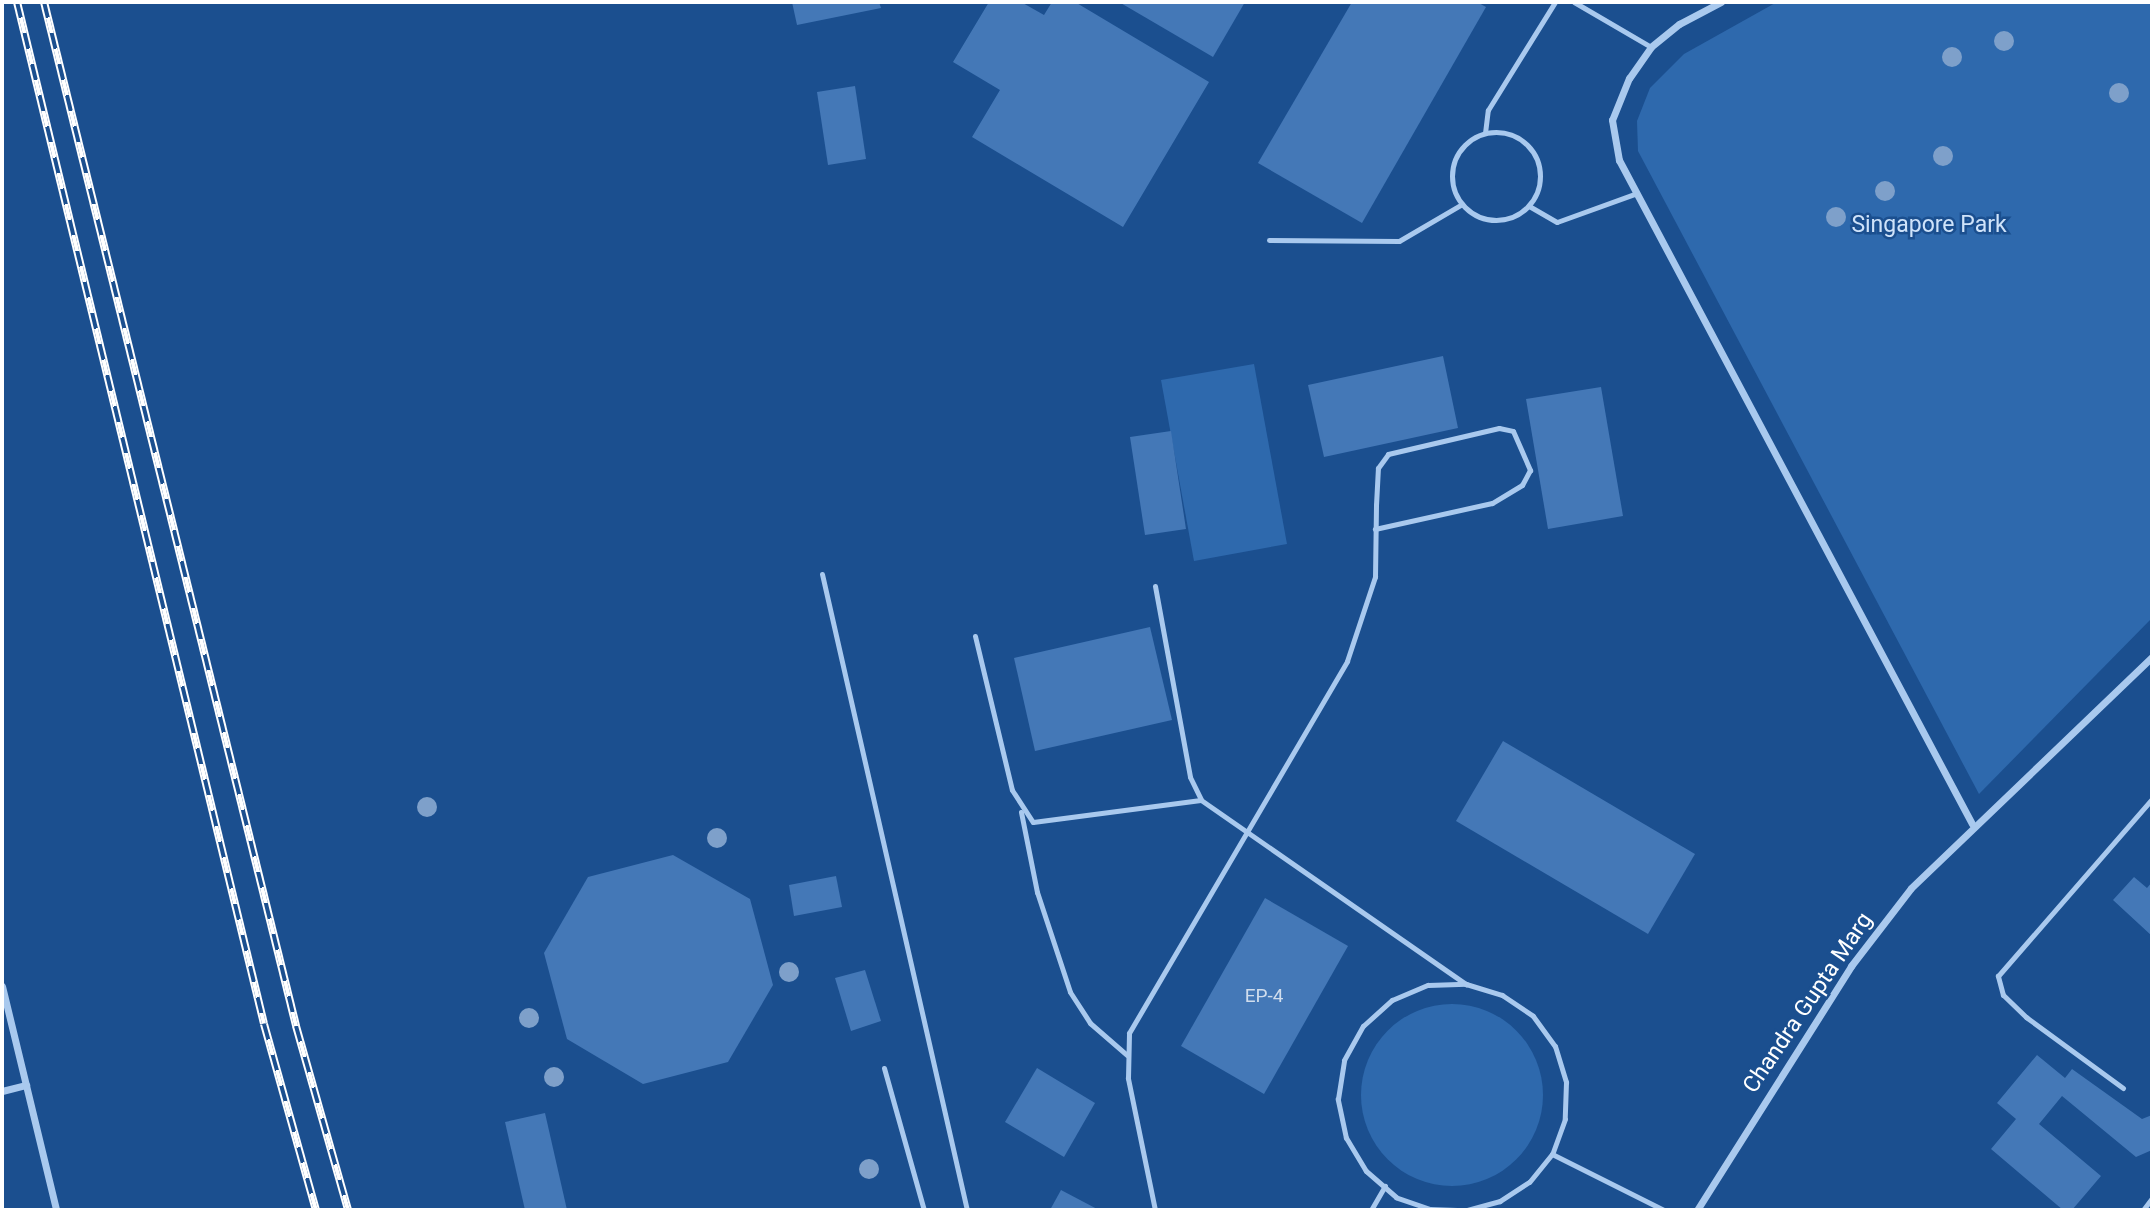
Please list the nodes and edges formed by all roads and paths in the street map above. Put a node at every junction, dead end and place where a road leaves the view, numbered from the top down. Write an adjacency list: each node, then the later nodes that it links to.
1 (1555, 2): 5 (lane)
2 (1574, 2): 4 (lane)
3 (1721, 2): 4 (street)
4 (1651, 47): 6 (street)
5 (1485, 133): 7 (lane); 8 (lane)
6 (1637, 193): 8 (lane); 18 (street)
7 (1462, 204): 8 (lane); 9 (lane)
8 (1529, 206)
9 (1269, 240)
10 (1376, 529): 10 (lane); 19 (lane)
11 (822, 575): 32 (lane)
12 (1155, 586): 16 (lane)
13 (975, 636): 17 (lane)
14 (2152, 657): 18 (street, Chandra Gupta Marg)
15 (2152, 799): 25 (lane)
16 (1200, 800): 17 (lane); 19 (lane)
17 (1021, 812): 22 (lane)
18 (1972, 824): 38 (street, Chandra Gupta Marg)
19 (1248, 838): 20 (lane); 22 (lane)
20 (1466, 984): 27 (lane); 28 (lane)
21 (2, 986): 24 (street)
22 (1127, 1055): 33 (lane)
23 (884, 1068): 31 (lane)
24 (26, 1085): 26 (street); 30 (street)
25 (2123, 1088)
26 (2, 1091)
27 (1552, 1154): 36 (lane); 37 (lane)
28 (1385, 1186): 34 (lane); 35 (lane)
29 (2152, 1198): 39 (lane)
30 (56, 1210)
31 (924, 1210)
32 (967, 1210)
33 (1156, 1210)
34 (1371, 1210)
35 (1457, 1210)
36 (1467, 1210)
37 (1664, 1210)
38 (1697, 1210)
39 (2143, 1210)

